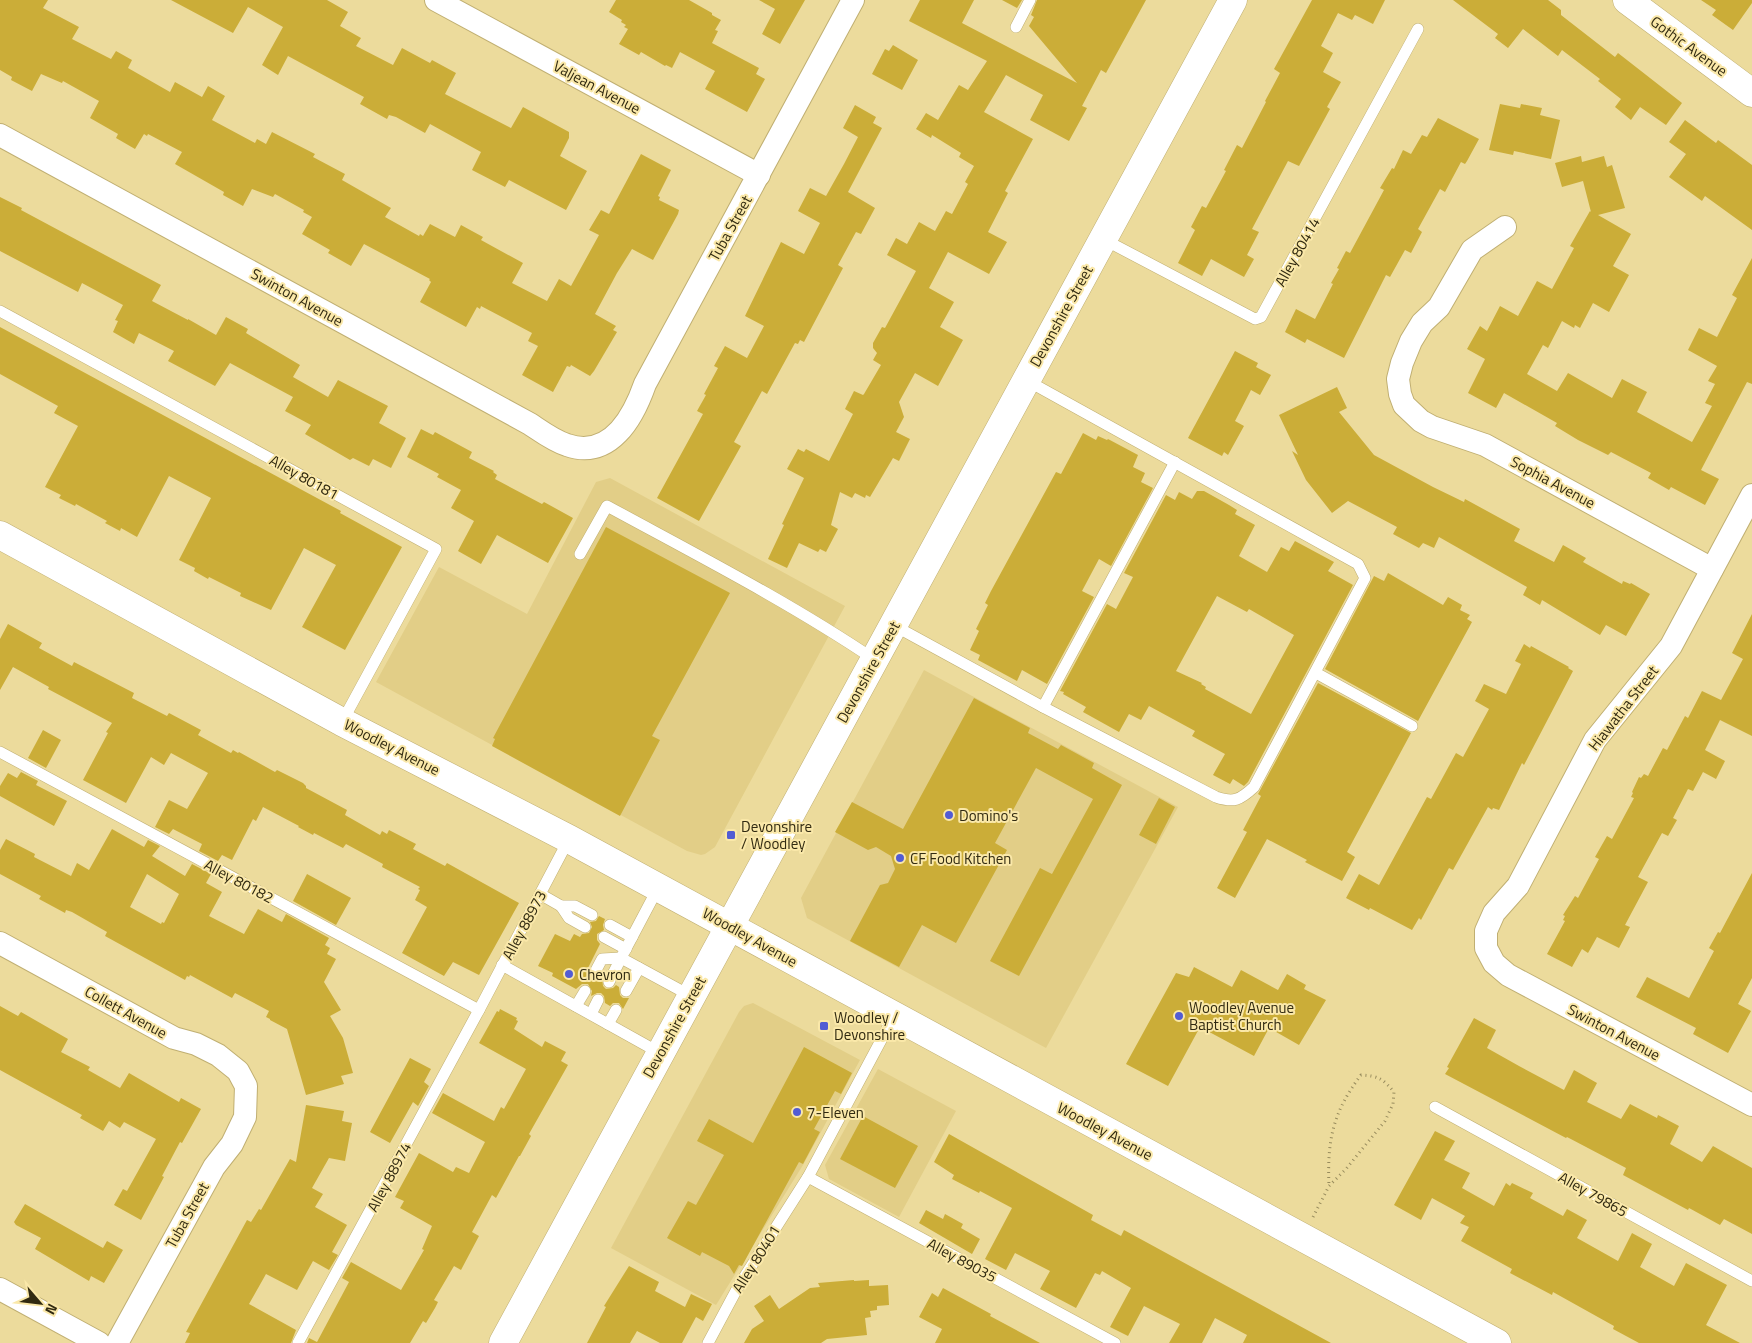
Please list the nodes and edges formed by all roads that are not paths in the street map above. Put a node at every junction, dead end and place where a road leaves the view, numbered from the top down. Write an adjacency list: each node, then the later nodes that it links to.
1 (436, 0): 10 (street, Valjean Avenue)
2 (853, 0): 10 (street, Tuba Street)
3 (1030, 0): 6 (lane)
4 (1233, 0): 12 (main road, Devonshire Street)
5 (1627, 0): 8 (main road, Gothic Avenue)
6 (1016, 27)
7 (1418, 30): 12 (lane, Alley 80414)
8 (1752, 92)
9 (0, 135): 15 (street, Swinton Avenue)
10 (759, 175): 15 (street, Tuba Street)
11 (1505, 227): 20 (street, Sophia Avenue)
12 (1103, 239): 14 (main road, Devonshire Street)
13 (0, 311): 25 (lane, Alley 80181)
14 (1026, 380): 16 (lane); 21 (main road, Devonshire Street)
15 (597, 447)
16 (1175, 462): 23 (lane); 24 (lane)
17 (1752, 495): 20 (street, Hiawatha Street)
18 (0, 535): 25 (main road, Woodley Avenue)
19 (580, 554): 22 (lane)
20 (1712, 569): 39 (street, Hiawatha Street)
21 (893, 625): 22 (main road, Devonshire Street); 24 (lane)
22 (875, 660): 34 (main road, Devonshire Street)
23 (1316, 673): 24 (lane); 26 (lane)
24 (1043, 707)
25 (342, 722): 28 (main road, Woodley Avenue)
26 (1412, 726)
27 (0, 752): 50 (lane, Alley 80182)
28 (568, 839): 29 (main road, Woodley Avenue); 30 (lane, Alley 88973)
29 (658, 888): 34 (main road, Woodley Avenue); 37 (lane)
30 (540, 894): 31 (lane); 41 (lane, Alley 88973)
31 (561, 906): 32 (lane); 35 (lane)
32 (592, 915)
33 (610, 925): 37 (lane)
34 (730, 926): 47 (main road, Devonshire Street); 53 (main road, Woodley Avenue)
35 (585, 927)
36 (604, 937): 40 (lane)
37 (632, 937): 40 (lane)
38 (0, 943): 56 (street, Collett Avenue)
39 (1486, 948): 57 (street, Swinton Avenue)
40 (624, 953): 42 (lane); 43 (lane); 44 (lane)
41 (502, 965): 49 (lane); 50 (lane, Alley 88973)
42 (639, 968): 46 (lane); 47 (lane)
43 (594, 974)
44 (608, 982)
45 (584, 991): 49 (lane)
46 (626, 991)
47 (691, 996): 55 (main road, Devonshire Street)
48 (598, 1000): 52 (lane)
49 (576, 1006): 52 (lane)
50 (479, 1010): 64 (lane, Alley 88974)
51 (616, 1010): 54 (lane)
52 (591, 1014): 54 (lane)
53 (894, 1016): 59 (lane, Alley 80401); 68 (main road, Woodley Avenue)
54 (608, 1024): 55 (lane)
55 (660, 1053): 65 (main road, Devonshire Street)
56 (246, 1086): 63 (street, Tuba Street)
57 (1752, 1105)
58 (1434, 1107): 60 (lane, Alley 79865)
59 (808, 1177): 66 (lane, Alley 80401); 67 (lane, Alley 89035)
60 (1752, 1281)
61 (0, 1289): 62 (street)
62 (99, 1343)
63 (117, 1343)
64 (298, 1343)
65 (502, 1343)
66 (708, 1343)
67 (1115, 1343)
68 (1498, 1343)

